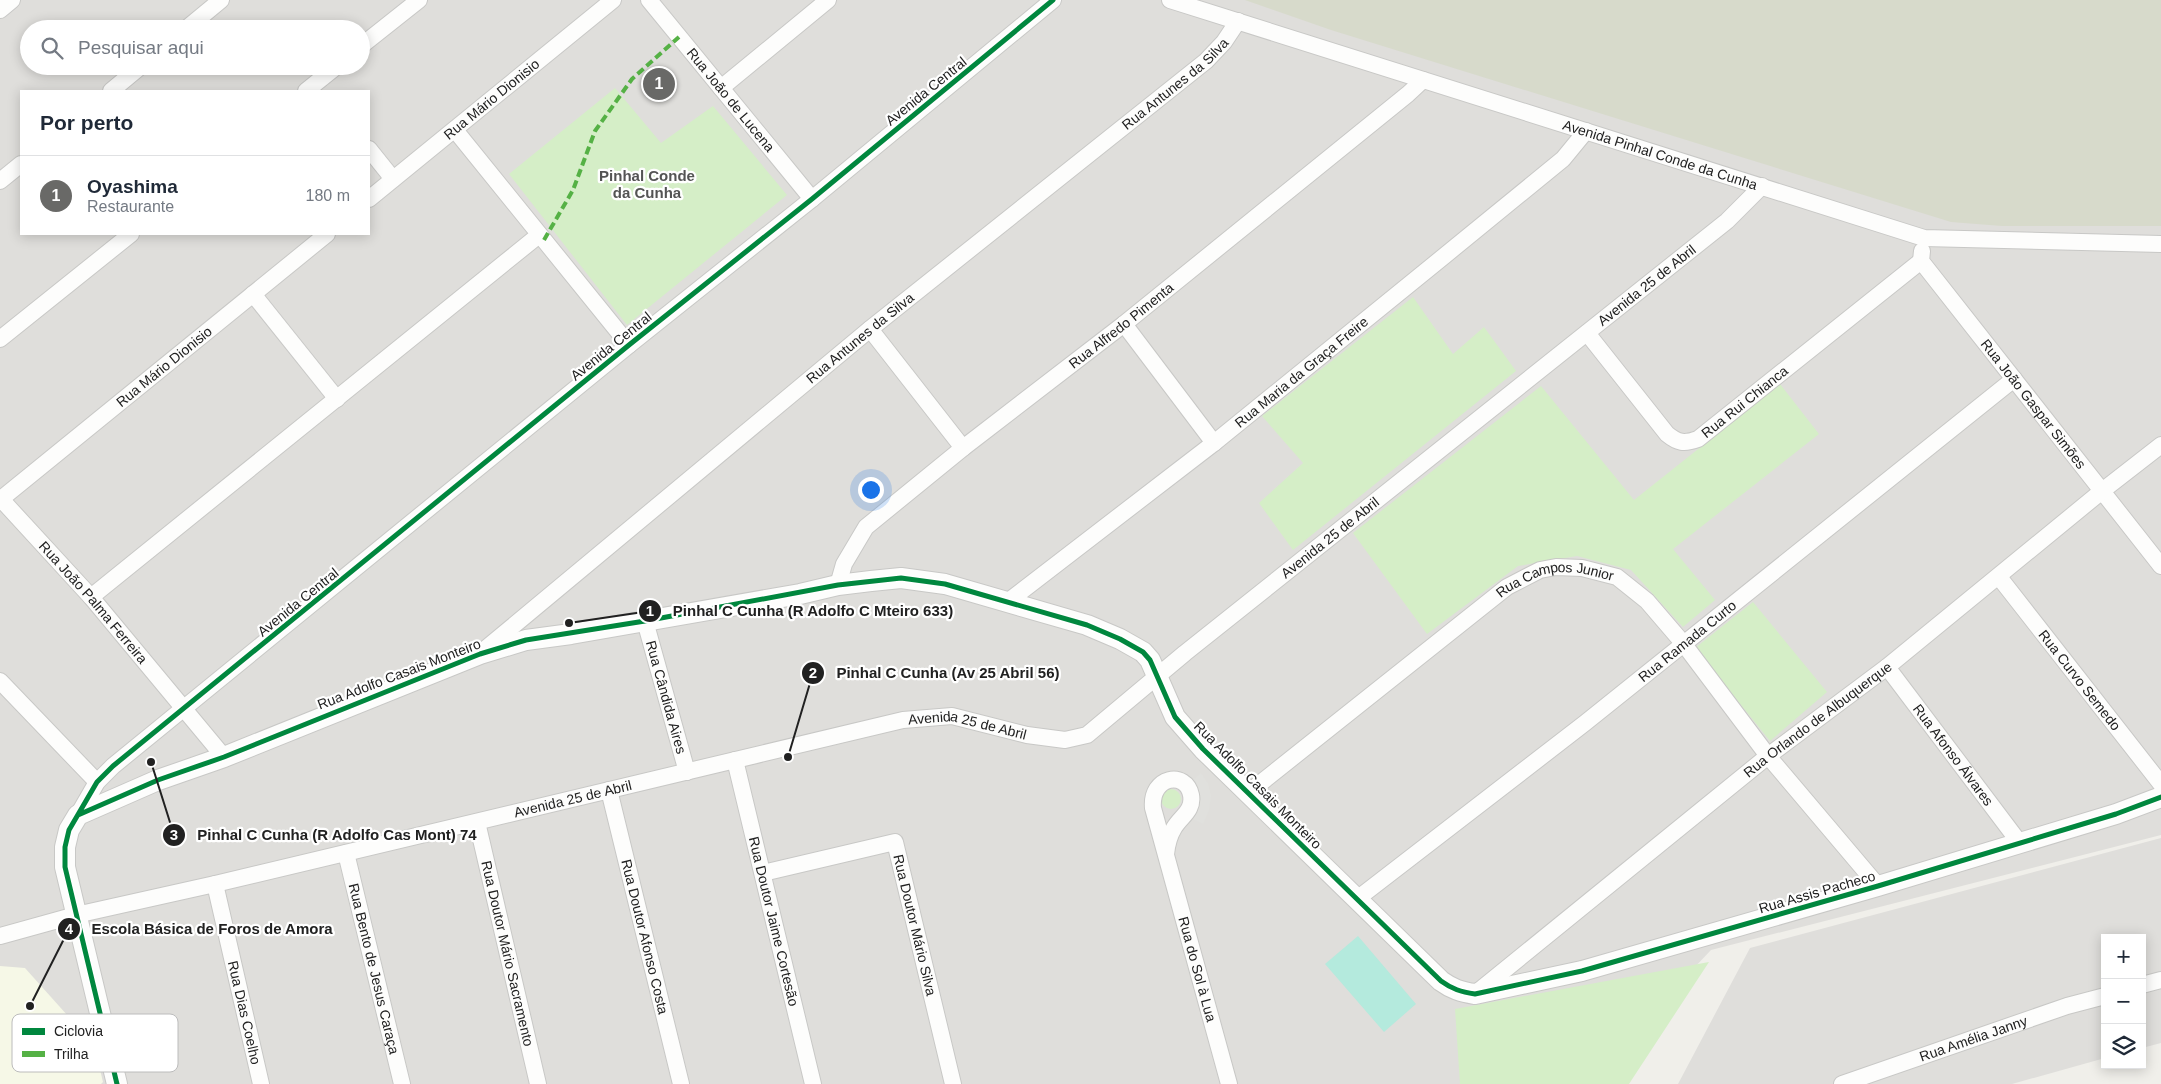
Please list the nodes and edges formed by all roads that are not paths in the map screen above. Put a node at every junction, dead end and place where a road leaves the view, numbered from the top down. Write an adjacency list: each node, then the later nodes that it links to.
1 (12, 0): 9 (street)
2 (221, 0): 10 (street)
3 (419, 0): 12 (street)
4 (613, 0): 19 (street, Rua Mário Dionisio)
5 (649, 0): 16 (street, Rua João de Lucena)
6 (828, 0): 16 (street)
7 (1053, 0): 27 (street, Avenida Central)
8 (1170, 0): 11 (street, Avenida Pinhal Conde da Cunha)
9 (0, 10)
10 (197, 20)
11 (1238, 21): 15 (street, Avenida Pinhal Conde da Cunha); 36 (street, Rua Antunes da Silva)
12 (370, 39)
13 (131, 75): 18 (street)
14 (328, 75): 17 (street)
15 (1423, 80): 20 (street, Avenida Pinhal Conde da Cunha); 35 (street, Rua Alfredo Pimenta)
16 (721, 88): 27 (street, Rua João de Lucena)
17 (314, 89)
18 (113, 90)
19 (455, 130): 23 (street, Rua Mário Dionisio); 30 (street)
20 (1586, 131): 25 (street, Avenida Pinhal Conde da Cunha); 42 (street, Rua Maria da Graça Freire)
21 (370, 150): 23 (street)
22 (20, 165): 24 (street)
23 (393, 179): 26 (street, Rua Mário Dionisio)
24 (0, 181)
25 (1762, 186): 31 (street, Avenida Pinhal Conde da Cunha); 37 (street, Avenida 25 de Abril)
26 (370, 198)
27 (812, 199): 39 (street, Avenida Central)
28 (130, 235): 38 (street)
29 (326, 235): 34 (street, Rua Mário Dionisio)
30 (539, 235): 39 (street); 41 (street)
31 (1924, 238): 32 (street, Avenida Pinhal Conde da Cunha); 33 (street)
32 (2161, 244)
33 (1921, 261): 37 (street, Rua Rui Chianca); 40 (street, Rua João Gaspar Simões)
34 (253, 294): 41 (street); 46 (street, Rua Mário Dionisio)
35 (1124, 324): 42 (street); 44 (street, Rua Alfredo Pimenta)
36 (870, 329): 44 (street); 54 (street, Rua Antunes da Silva)
37 (1587, 333): 56 (street, Avenida 25 de Abril)
38 (0, 339)
39 (629, 345): 58 (street, Avenida Central)
40 (2014, 379): 45 (street, Rua João Gaspar Simões); 53 (street, Rua Ramada Curto)
41 (337, 399): 50 (street)
42 (1214, 443): 51 (street, Rua Maria da Graça Freire)
43 (2161, 445): 45 (street, Rua Orlando de Albuquerque)
44 (962, 448): 49 (street, Rua Alfredo Pimenta)
45 (2102, 491): 47 (street, Rua João Gaspar Simões); 48 (street, Rua Orlando de Albuquerque)
46 (0, 498): 50 (street, Rua João Palma Ferreira)
47 (2161, 566)
48 (1998, 577): 55 (street, Rua Orlando de Albuquerque); 64 (street, Rua Curvo Semedo)
49 (838, 585): 51 (street, Rua Adolfo Casais Monteiro); 52 (street, Rua Adolfo Casais Monteiro)
50 (91, 597): 58 (street, Rua João Palma Ferreira)
51 (1006, 603): 56 (street, Rua Adolfo Casais Monteiro)
52 (645, 621): 54 (street, Rua Adolfo Casais Monteiro); 62 (street, Rua Cândida Aires)
53 (1683, 643): 59 (street, Rua Campos Junior); 66 (street, Rua Campos Junior); 76 (street, Rua Ramada Curto)
54 (480, 654): 60 (street, Rua Adolfo Casais Monteiro)
55 (1887, 668): 59 (street, Rua Orlando de Albuquerque); 70 (street, Rua Afonso Álvares)
56 (1157, 676): 61 (street, Avenida 25 de Abril); 66 (street, Rua Adolfo Casais Monteiro)
57 (0, 681): 63 (street)
58 (184, 710): 60 (street, Rua João Palma Ferreira); 63 (street, Avenida Central)
59 (1768, 756): 75 (street, Rua Campos Junior); 81 (street, Rua Orlando de Albuquerque)
60 (224, 757): 68 (street, Rua Adolfo Casais Monteiro)
61 (735, 760): 62 (street, Avenida 25 de Abril); 73 (street, Rua Doutor Jaime Cortesão)
62 (688, 772): 65 (street, Avenida 25 de Abril)
63 (97, 782): 68 (street, Avenida Central)
64 (2161, 784)
65 (608, 790): 69 (street, Avenida 25 de Abril); 87 (street, Rua Doutor Afonso Costa)
66 (1248, 793): 76 (street, Rua Adolfo Casais Monteiro)
67 (2161, 797): 70 (street, Rua Assis Pacheco)
68 (78, 815): 77 (street)
69 (477, 822): 71 (street, Avenida 25 de Abril); 86 (street, Rua Doutor Mário Sacramento)
70 (2020, 842): 75 (street, Rua Assis Pacheco)
71 (346, 853): 74 (street, Avenida 25 de Abril); 85 (street, Rua Bento de Jesus Caraça)
72 (1166, 854): 90 (street, Rua do Sol à Lua)
73 (762, 873): 88 (street, Rua Doutor Jaime Cortesão); 89 (street, Rua Doutor Mário Silva)
74 (215, 884): 77 (street, Avenida 25 de Abril); 84 (street, Rua Dias Coelho)
75 (1878, 886): 81 (street, Rua Assis Pacheco)
76 (1357, 899): 81 (street, Rua Adolfo Casais Monteiro)
77 (76, 915): 78 (street, Avenida 25 de Abril); 83 (street)
78 (0, 936)
79 (2161, 980): 80 (street)
80 (2146, 984)
81 (1475, 994)
82 (2101, 997): 91 (street, Rua Amélia Janny)
83 (101, 1014)
84 (261, 1084)
85 (402, 1084)
86 (538, 1084)
87 (681, 1084)
88 (813, 1084)
89 (953, 1084)
90 (1229, 1084)
91 (1842, 1084)

